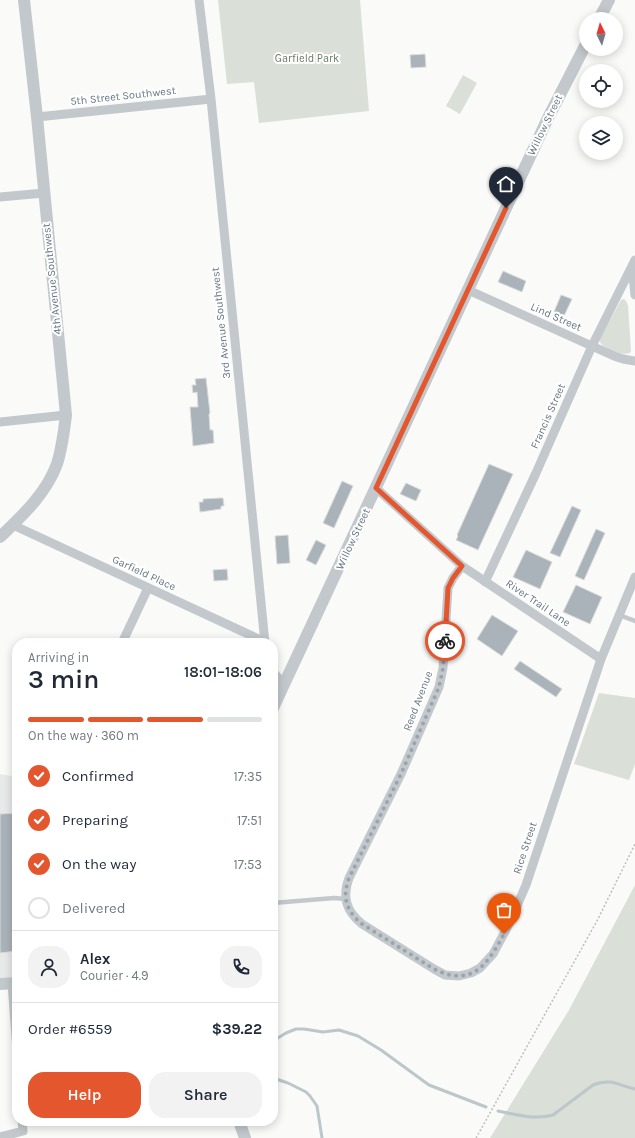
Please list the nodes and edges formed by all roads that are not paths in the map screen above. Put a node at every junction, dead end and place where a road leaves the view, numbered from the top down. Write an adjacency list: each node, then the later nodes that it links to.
1 (24, 0): 7 (street, 4th Avenue Southwest)
2 (199, 0): 6 (street, 3rd Avenue Southwest)
3 (609, 0): 4 (street)
4 (603, 12)
5 (580, 56): 11 (street, Willow Street)
6 (211, 99): 7 (street, 5th Street Southwest); 28 (street, 3rd Avenue Southwest)
7 (37, 117): 8 (street, 4th Avenue Southwest)
8 (44, 193): 9 (street); 15 (street, 4th Avenue Southwest)
9 (0, 197)
10 (633, 263): 12 (street); 13 (street, Francis Street)
11 (468, 290): 13 (street, Lind Street); 17 (street, Willow Street)
12 (635, 295)
13 (592, 346): 14 (street, Lind Street); 22 (street, Francis Street)
14 (635, 361)
15 (66, 415): 16 (street); 18 (street, 4th Avenue Southwest)
16 (0, 422)
17 (376, 488): 20 (street); 31 (street, Willow Street)
18 (13, 525): 19 (street, 4th Avenue Southwest); 23 (street, Garfield Place)
19 (0, 537)
20 (462, 566): 22 (street, River Trail Lane); 33 (street, Reed Avenue)
21 (635, 577): 24 (street, Rice Street)
22 (486, 582): 29 (street, River Trail Lane)
23 (148, 588): 26 (street); 27 (street, Garfield Place)
24 (619, 615): 25 (lane); 29 (street, Rice Street)
25 (635, 621)
26 (124, 638)
27 (254, 638)
28 (265, 638)
29 (601, 659): 33 (street, Rice Street)
30 (278, 677): 31 (street)
31 (284, 684): 32 (street, Willow Street)
32 (278, 697)
33 (346, 898): 34 (lane)
34 (278, 903)
35 (10, 983): 36 (street)
36 (12, 1002)
37 (22, 1126): 39 (street)
38 (240, 1126): 40 (street)
39 (0, 1137)
40 (244, 1138)

